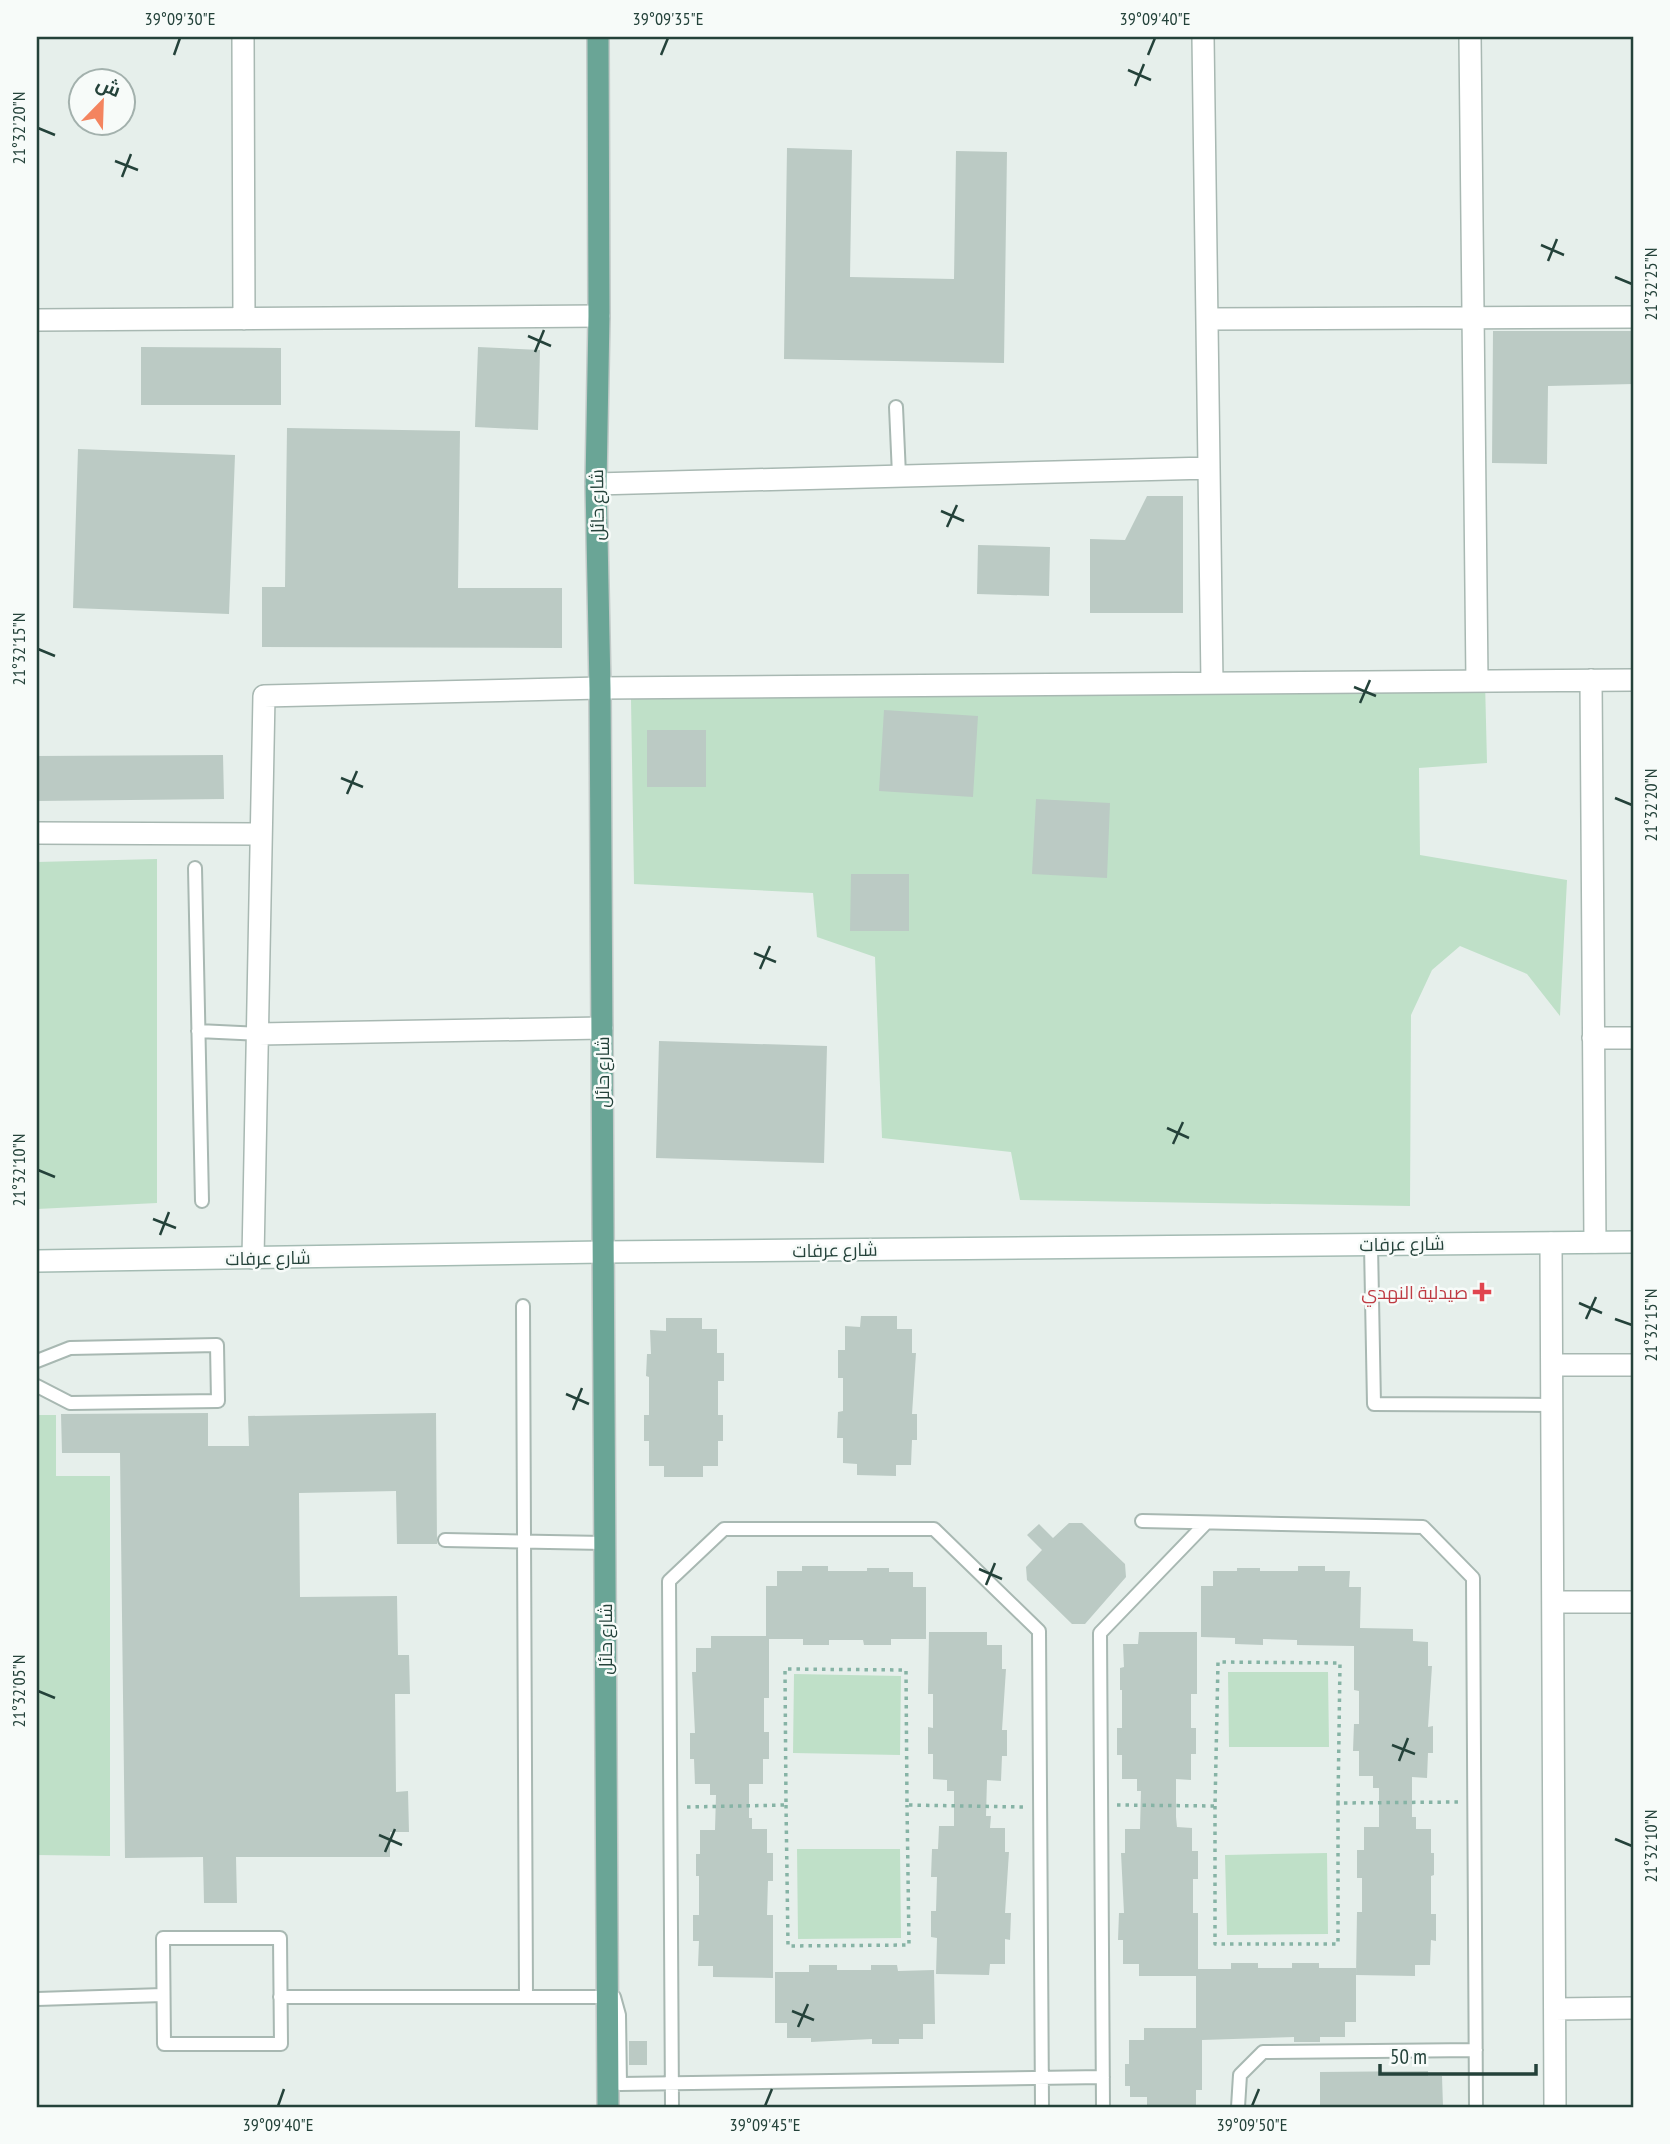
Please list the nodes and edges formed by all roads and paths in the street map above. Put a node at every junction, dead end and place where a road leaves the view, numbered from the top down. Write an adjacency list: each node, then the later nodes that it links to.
1 (243, 37): 7 (street)
2 (598, 37): 5 (main road, شارع حائل)
3 (1203, 37): 8 (street)
4 (1470, 37): 9 (street)
5 (599, 316): 7 (street); 14 (main road, شارع حائل)
6 (1633, 317): 9 (street)
7 (244, 319): 10 (street)
8 (1207, 319): 9 (street); 12 (street)
9 (1473, 319): 17 (street)
10 (37, 320)
11 (896, 407): 13 (lane)
12 (1209, 468): 13 (street); 18 (street)
13 (899, 475): 14 (street)
14 (596, 484): 19 (main road, شارع حائل)
15 (1591, 680): 16 (street); 17 (street); 26 (street)
16 (1633, 680)
17 (1477, 681): 18 (street)
18 (1212, 683): 19 (street)
19 (600, 688): 21 (street); 23 (main road, شارع حائل)
20 (37, 833): 21 (street)
21 (261, 834): 25 (street)
22 (195, 868): 24 (lane)
23 (602, 1028): 25 (street); 33 (main road, شارع حائل)
24 (198, 1031): 25 (lane); 28 (lane)
25 (259, 1034): 34 (street)
26 (1593, 1038): 27 (street); 29 (street)
27 (1633, 1038)
28 (202, 1201)
29 (1595, 1242): 30 (street, شارع عرفات); 31 (street, شارع عرفات)
30 (1633, 1242)
31 (1551, 1243): 32 (street, شارع عرفات); 38 (street)
32 (1371, 1245): 33 (street, شارع عرفات); 41 (lane)
33 (603, 1252): 34 (street, شارع عرفات); 46 (main road, شارع حائل)
34 (253, 1258): 35 (street, شارع عرفات)
35 (37, 1261)
36 (523, 1306): 45 (lane)
37 (37, 1361): 40 (lane)
38 (1553, 1364): 39 (street); 41 (street)
39 (1633, 1365)
40 (37, 1386)
41 (1553, 1405): 47 (street)
42 (1142, 1521): 43 (lane)
43 (1206, 1523): 49 (lane); 53 (lane)
44 (445, 1540): 45 (lane)
45 (526, 1541): 46 (lane); 60 (lane)
46 (604, 1543): 57 (main road, شارع حائل)
47 (1554, 1602): 48 (street); 64 (street)
48 (1633, 1602)
49 (1474, 1802): 50 (path); 65 (lane)
50 (1338, 1803): 54 (path); 54 (path)
51 (786, 1805): 52 (path); 52 (path); 55 (path)
52 (907, 1805): 56 (path)
53 (1100, 1805): 54 (path); 67 (lane)
54 (1215, 1806)
55 (671, 1807): 56 (lane); 68 (lane)
56 (1041, 1807): 66 (lane)
57 (607, 1967): 61 (main road, شارع حائل); 68 (lane)
58 (163, 1995): 59 (lane); 59 (lane); 62 (lane)
59 (280, 1997): 60 (lane)
60 (526, 1997): 61 (lane)
61 (607, 1997): 69 (main road, شارع حائل)
62 (37, 1999)
63 (1633, 2008): 64 (street)
64 (1555, 2009): 75 (street)
65 (1476, 2050): 73 (lane); 74 (lane)
66 (1042, 2077): 67 (lane); 68 (lane); 71 (lane)
67 (1102, 2077): 72 (lane)
68 (672, 2082): 70 (lane)
69 (608, 2107)
70 (672, 2107)
71 (1042, 2107)
72 (1103, 2107)
73 (1238, 2107)
74 (1476, 2107)
75 (1555, 2107)

